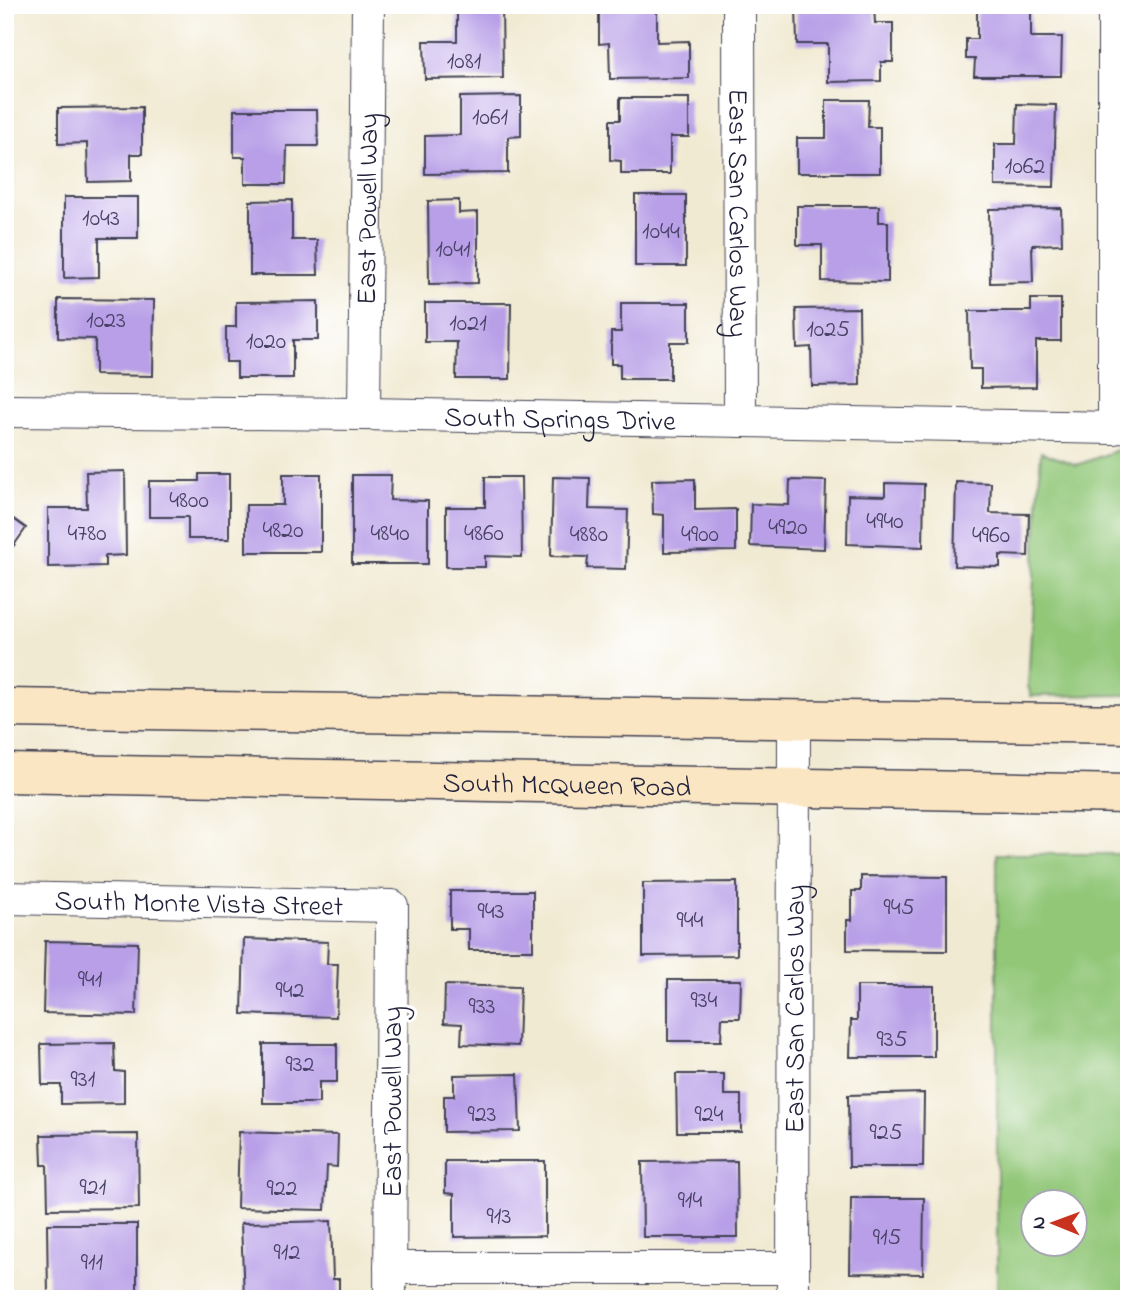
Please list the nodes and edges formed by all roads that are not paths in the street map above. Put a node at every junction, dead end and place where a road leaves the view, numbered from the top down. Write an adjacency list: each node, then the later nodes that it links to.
1 (368, 5): 5 (street, East Powell Way)
2 (739, 5): 6 (street, East San Carlos Way)
3 (1114, 5): 6 (street, South Springs Drive)
4 (5, 411): 5 (street, South Springs Drive)
5 (364, 414): 6 (street, South Springs Drive)
6 (740, 421)
7 (5, 708): 8 (main road)
8 (794, 719): 9 (main road); 11 (street, East San Carlos Way)
9 (1129, 724)
10 (5, 773): 11 (main road, South McQueen Road)
11 (794, 787): 12 (main road, South McQueen Road); 16 (street, East San Carlos Way)
12 (1129, 794)
13 (5, 898): 14 (street, South Monte Vista Street)
14 (391, 906): 15 (street, East Powell Way)
15 (390, 1268): 16 (street); 17 (street, East Powell Way)
16 (793, 1283)
17 (390, 1299)

